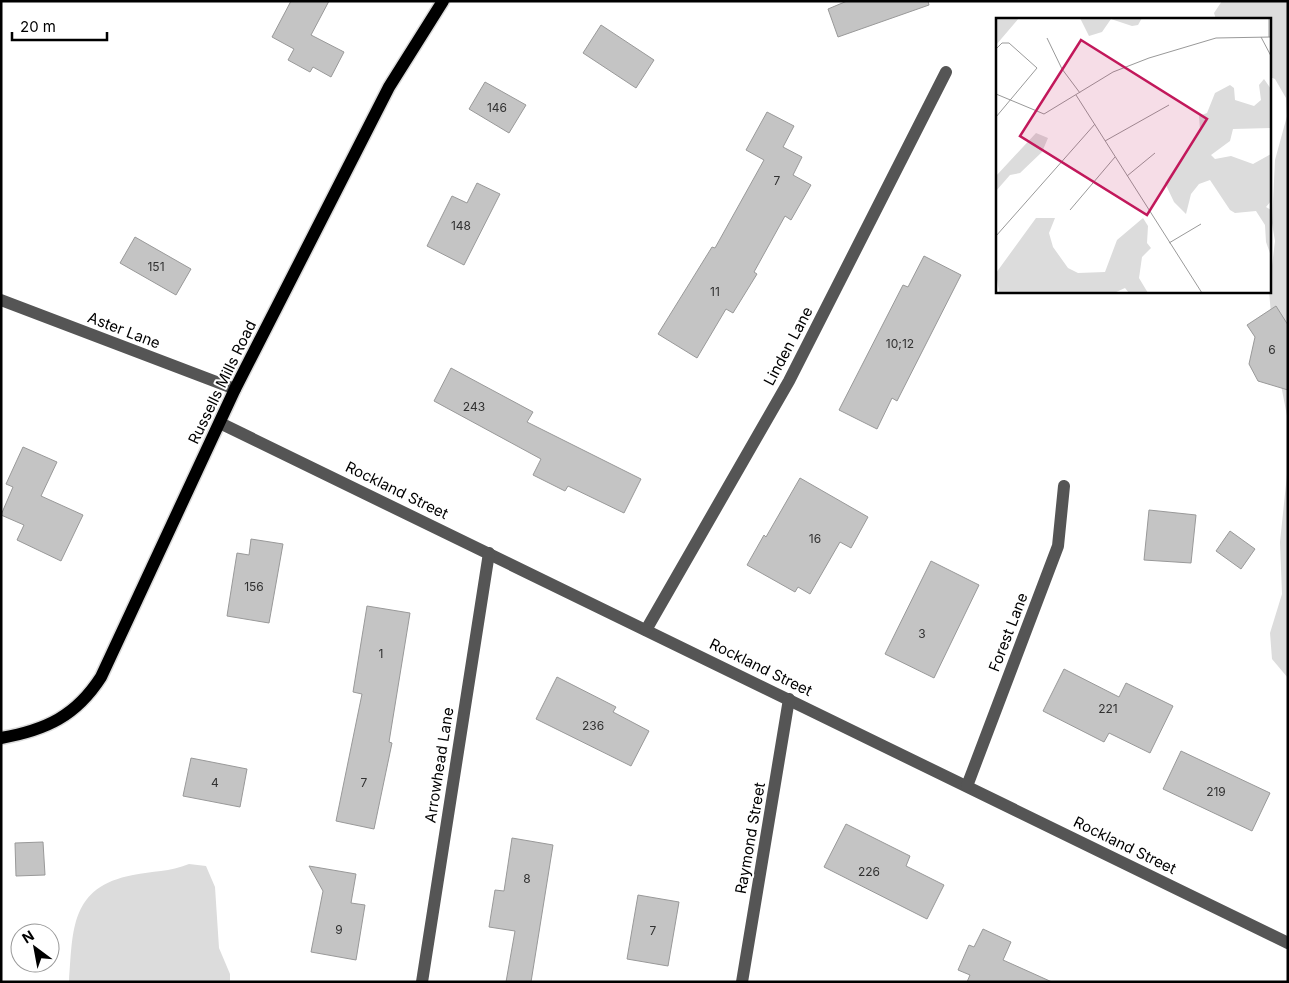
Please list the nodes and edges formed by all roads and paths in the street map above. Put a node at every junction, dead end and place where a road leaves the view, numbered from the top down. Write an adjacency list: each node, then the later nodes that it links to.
1 (443, 1): 4 (main road, Russells Mills Road)
2 (946, 72): 8 (street, Linden Lane)
3 (1, 300): 4 (street, Aster Lane)
4 (236, 389): 5 (main road, Russells Mills Road)
5 (220, 423): 7 (street, Rockland Street); 10 (main road, Russells Mills Road)
6 (1064, 486): 11 (street, Forest Lane)
7 (489, 553): 8 (street, Rockland Street); 13 (street, Arrowhead Lane)
8 (646, 630): 9 (street, Rockland Street)
9 (789, 699): 11 (street, Rockland Street); 14 (street, Raymond Street)
10 (1, 738)
11 (967, 786): 12 (street, Rockland Street)
12 (1288, 943)
13 (422, 982)
14 (742, 982)

